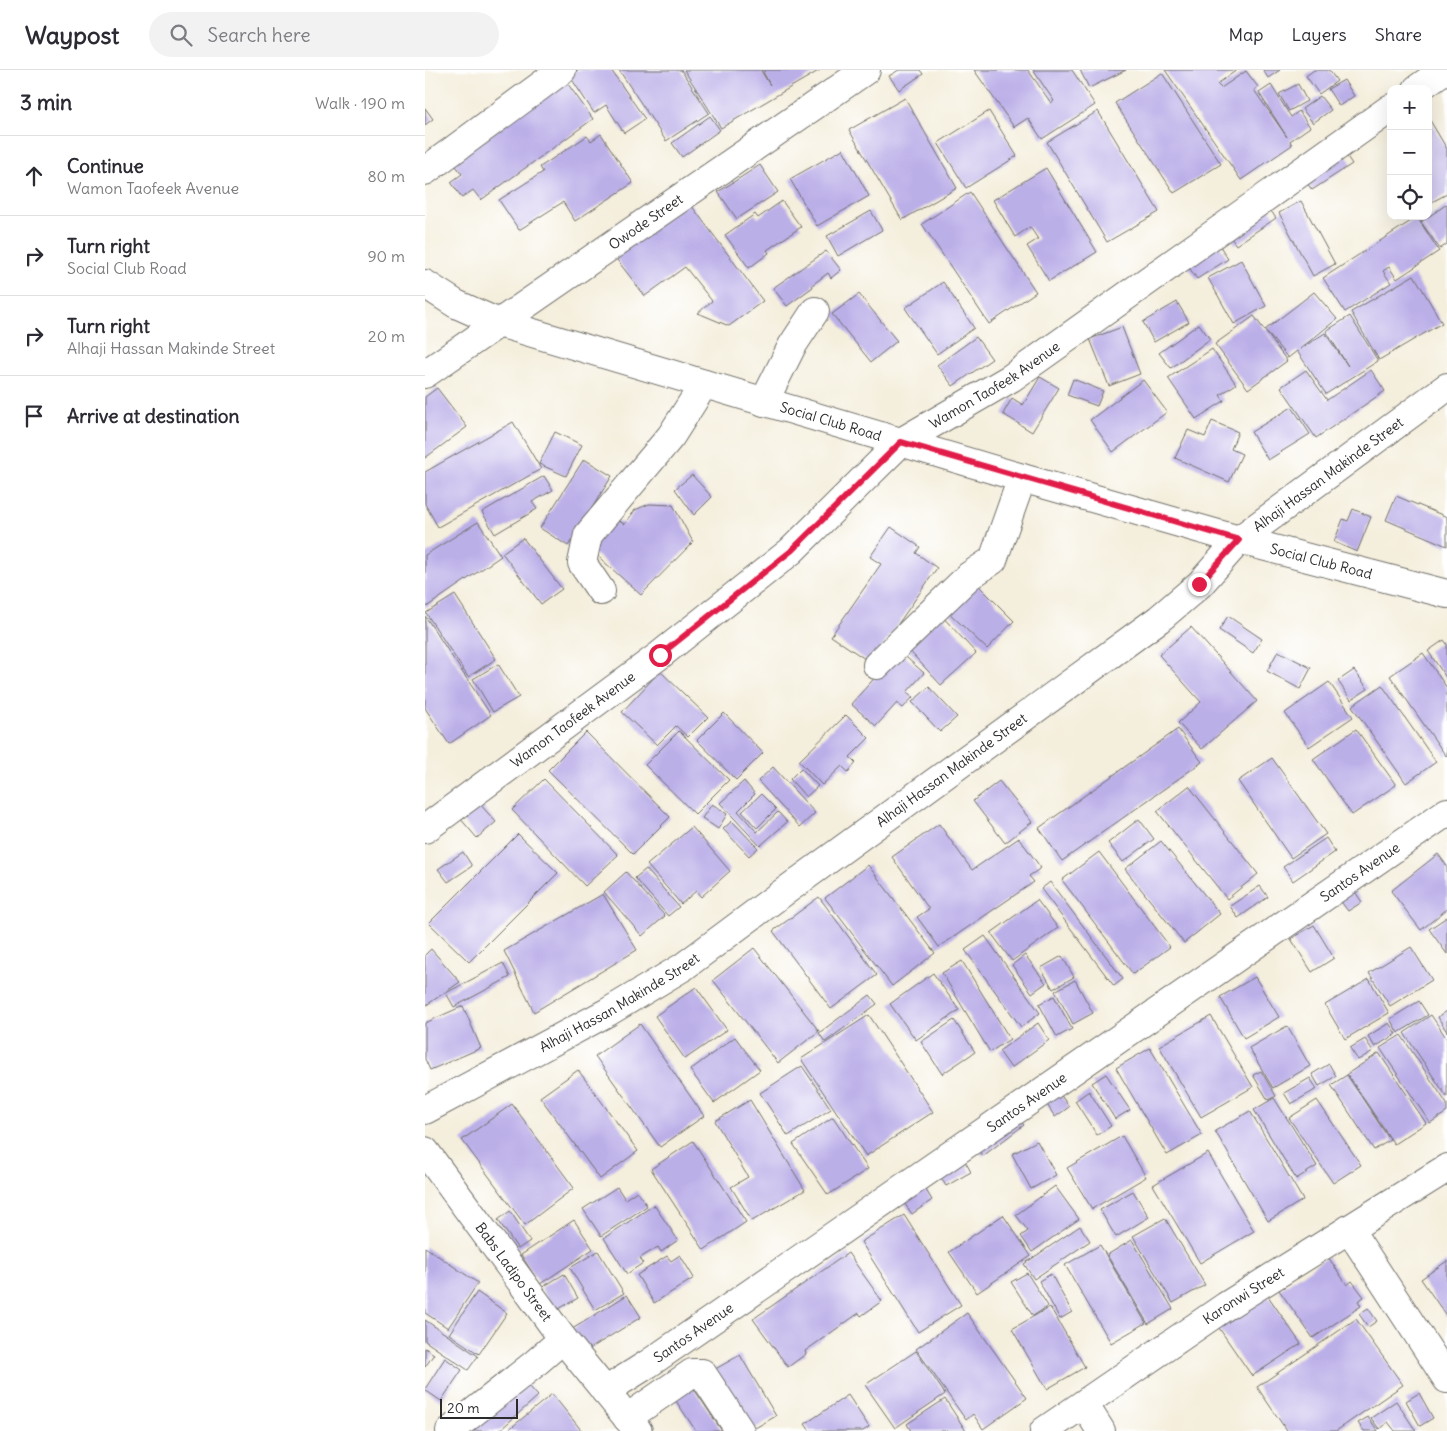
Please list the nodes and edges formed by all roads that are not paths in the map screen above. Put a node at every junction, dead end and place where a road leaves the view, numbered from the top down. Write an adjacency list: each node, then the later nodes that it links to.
1 (562, 70): 6 (street)
2 (866, 70): 9 (street, Owode Street)
3 (1444, 70): 4 (street)
4 (1423, 85)
5 (1387, 111): 14 (street, Wamon Taofeek Avenue)
6 (425, 172)
7 (425, 284): 9 (street, Social Club Road)
8 (815, 311): 13 (street)
9 (499, 323): 10 (street, Owode Street); 11 (street, Social Club Road)
10 (425, 374)
11 (703, 384): 13 (street, Social Club Road); 17 (street)
12 (1447, 387): 16 (street, Alhaji Hassan Makinde Street)
13 (764, 402): 14 (street, Social Club Road)
14 (901, 442): 15 (street, Social Club Road); 21 (street, Wamon Taofeek Avenue)
15 (1022, 478): 16 (street, Social Club Road); 19 (street)
16 (1239, 540): 18 (street, Social Club Road); 22 (street, Alhaji Hassan Makinde Street)
17 (601, 591)
18 (1447, 594)
19 (877, 665)
20 (1447, 812): 28 (street, Santos Avenue)
21 (425, 828)
22 (425, 1110)
23 (425, 1151): 26 (street, Babs Ladipo Street)
24 (1447, 1168): 25 (street, Karonwi Street)
25 (1349, 1229): 27 (street); 29 (street, Karonwi Street)
26 (563, 1339): 28 (street, Babs Ladipo Street); 31 (street)
27 (1447, 1380)
28 (605, 1391): 30 (street, Babs Ladipo Street)
29 (1084, 1404): 33 (street, Karonwi Street); 34 (street)
30 (633, 1424): 32 (street)
31 (450, 1431)
32 (740, 1431)
33 (1044, 1431)
34 (1101, 1431)

